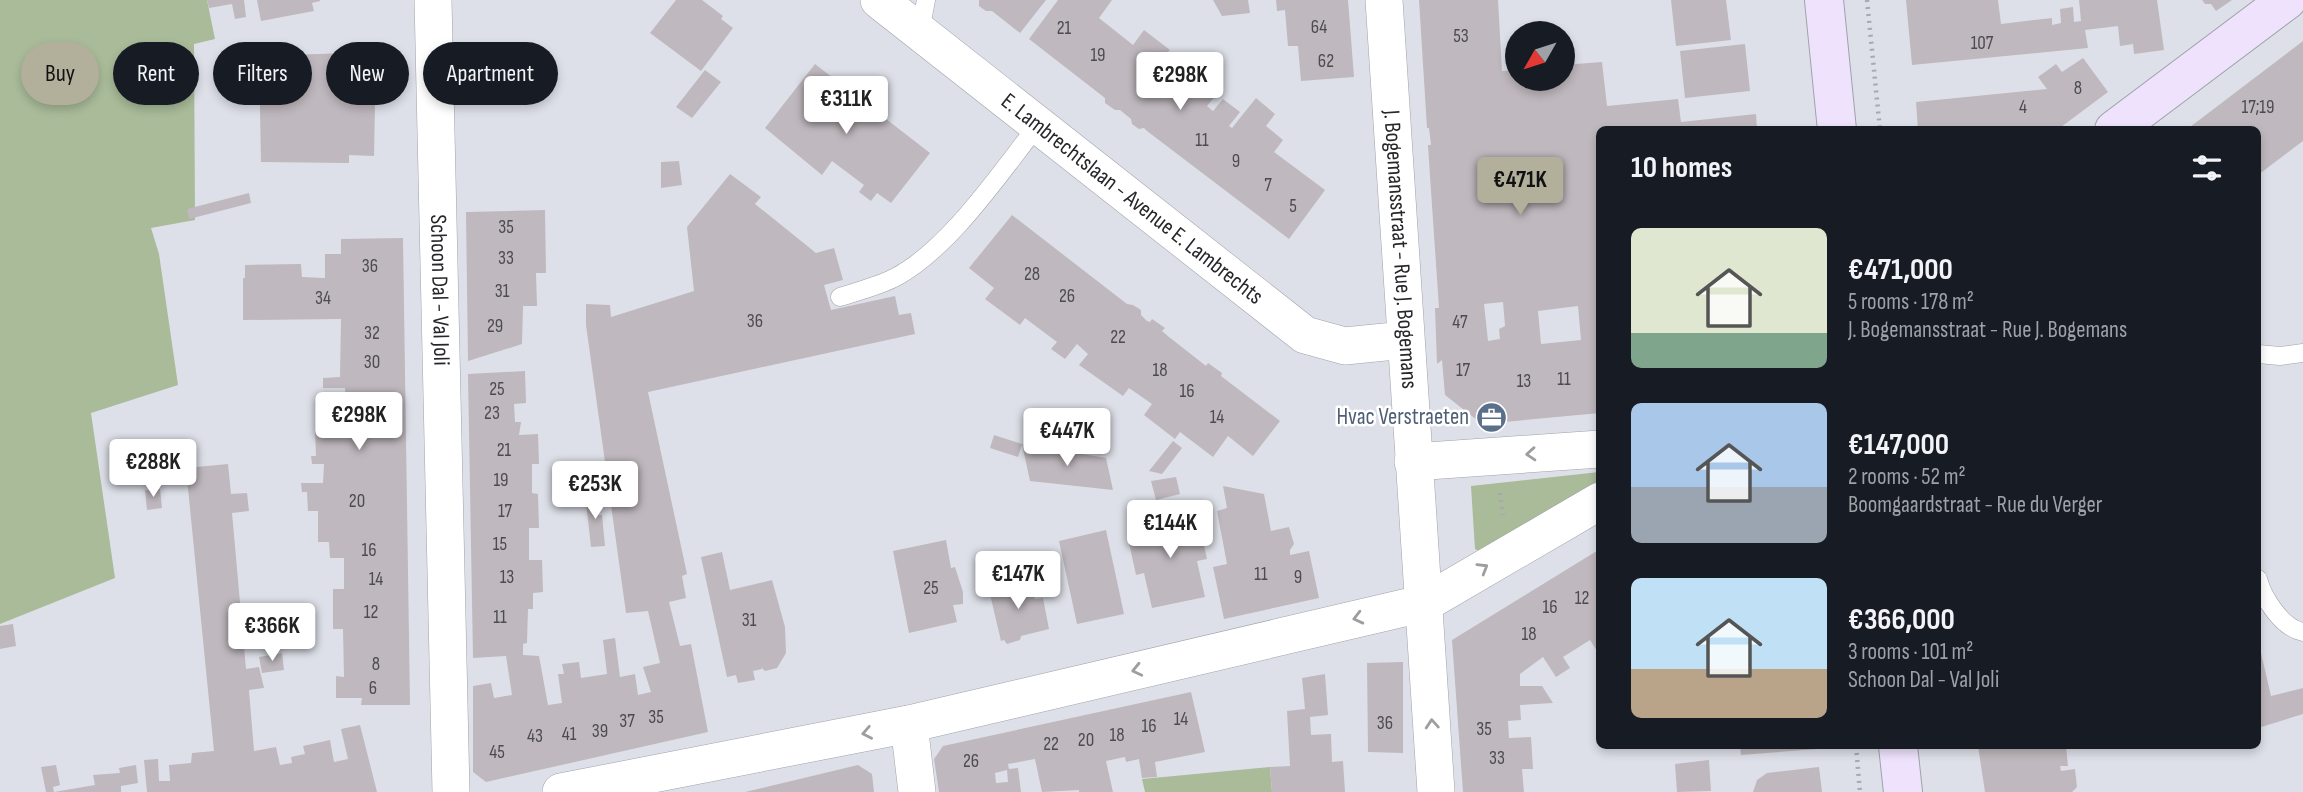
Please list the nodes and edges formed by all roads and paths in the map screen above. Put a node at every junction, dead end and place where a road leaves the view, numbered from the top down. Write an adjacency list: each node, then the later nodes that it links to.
1 (433, 0): 26 (street, Schoon Dal - Val Joli)
2 (879, 0): 7 (street, E. Lambrechtslaan - Avenue E. Lambrechts)
3 (1384, 0): 13 (street, J. Bogemansstraat - Rue J. Bogemans)
4 (1824, 0): 9 (street)
5 (1867, 0): 10 (path)
6 (2287, 0): 11 (street)
7 (923, 16): 8 (street, E. Lambrechtslaan - Avenue E. Lambrechts)
8 (1038, 125): 12 (lane); 13 (street, E. Lambrechtslaan - Avenue E. Lambrechts)
9 (1837, 126)
10 (1880, 126)
11 (2119, 126)
12 (840, 297)
13 (1405, 340): 17 (street, J. Bogemansstraat - Rue J. Bogemans)
14 (2303, 353): 15 (lane)
15 (2261, 354)
16 (1596, 449): 17 (street, one-way to 17)
17 (1413, 462): 20 (street, J. Bogemansstraat - Rue J. Bogemans)
18 (1596, 503): 20 (street, one-way to 18)
19 (2261, 585): 21 (lane)
20 (1425, 603): 22 (street, one-way to 22); 29 (street, J. Bogemansstraat - Rue J. Bogemans, one-way to 20)
21 (2303, 632)
22 (909, 724): 25 (street, one-way to 25); 28 (street)
23 (1856, 749): 30 (path)
24 (1898, 749): 31 (street)
25 (646, 784): 27 (street)
26 (451, 792)
27 (561, 792)
28 (917, 792)
29 (1436, 792)
30 (1860, 792)
31 (1903, 792)

